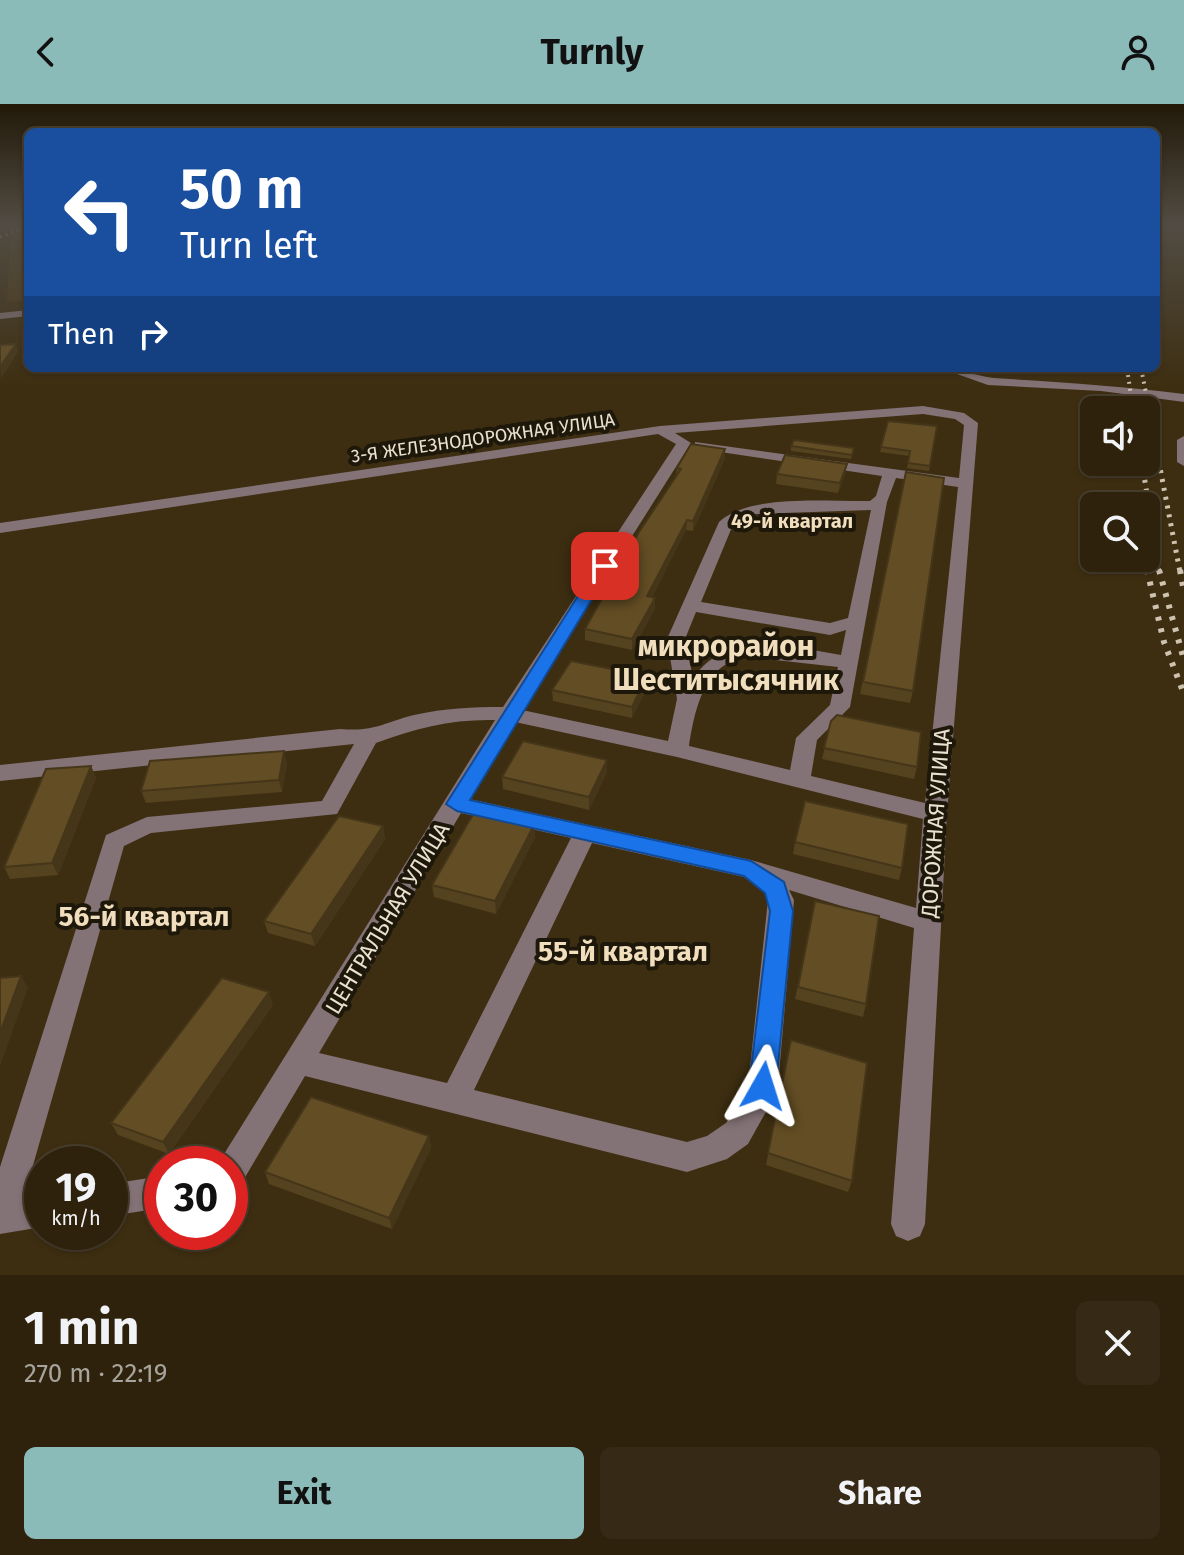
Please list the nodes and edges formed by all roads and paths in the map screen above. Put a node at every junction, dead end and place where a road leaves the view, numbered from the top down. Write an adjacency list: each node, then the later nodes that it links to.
1 (24, 313): 2 (street)
2 (0, 316)
3 (959, 372): 4 (street)
4 (1184, 398)
5 (971, 423): 6 (street, 3-Я ЖЕЛЕЗНОДОРОЖНАЯ УЛИЦА); 11 (street, ДОРОЖНАЯ УЛИЦА)
6 (660, 430): 8 (street); 13 (street, 3-Я ЖЕЛЕЗНОДОРОЖНАЯ УЛИЦА)
7 (1184, 440): 9 (street)
8 (684, 443): 10 (street); 18 (street, ЦЕНТРАЛЬНАЯ УЛИЦА)
9 (1184, 462)
10 (890, 473): 11 (street); 12 (street)
11 (964, 483): 24 (street, ДОРОЖНАЯ УЛИЦА)
12 (880, 503): 14 (street); 15 (street)
13 (0, 528)
14 (690, 606): 15 (street); 17 (street)
15 (855, 622): 16 (street)
16 (846, 662): 17 (street); 22 (street)
17 (687, 699): 20 (street)
18 (509, 714): 19 (street); 20 (street); 23 (street, ЦЕНТРАЛЬНАЯ УЛИЦА)
19 (368, 738): 21 (street); 32 (street)
20 (677, 750): 22 (street)
21 (0, 773)
22 (799, 781): 24 (street)
23 (457, 804): 25 (street); 28 (street, ЦЕНТРАЛЬНАЯ УЛИЦА)
24 (935, 814): 27 (street, ДОРОЖНАЯ УЛИЦА)
25 (585, 833): 26 (street); 29 (street)
26 (751, 869): 27 (street); 29 (street)
27 (928, 922): 33 (street, ДОРОЖНАЯ УЛИЦА)
28 (299, 1061): 29 (street); 30 (street, ЦЕНТРАЛЬНАЯ УЛИЦА)
29 (454, 1100)
30 (247, 1146)
31 (24, 1213): 32 (street)
32 (0, 1217)
33 (908, 1224)

